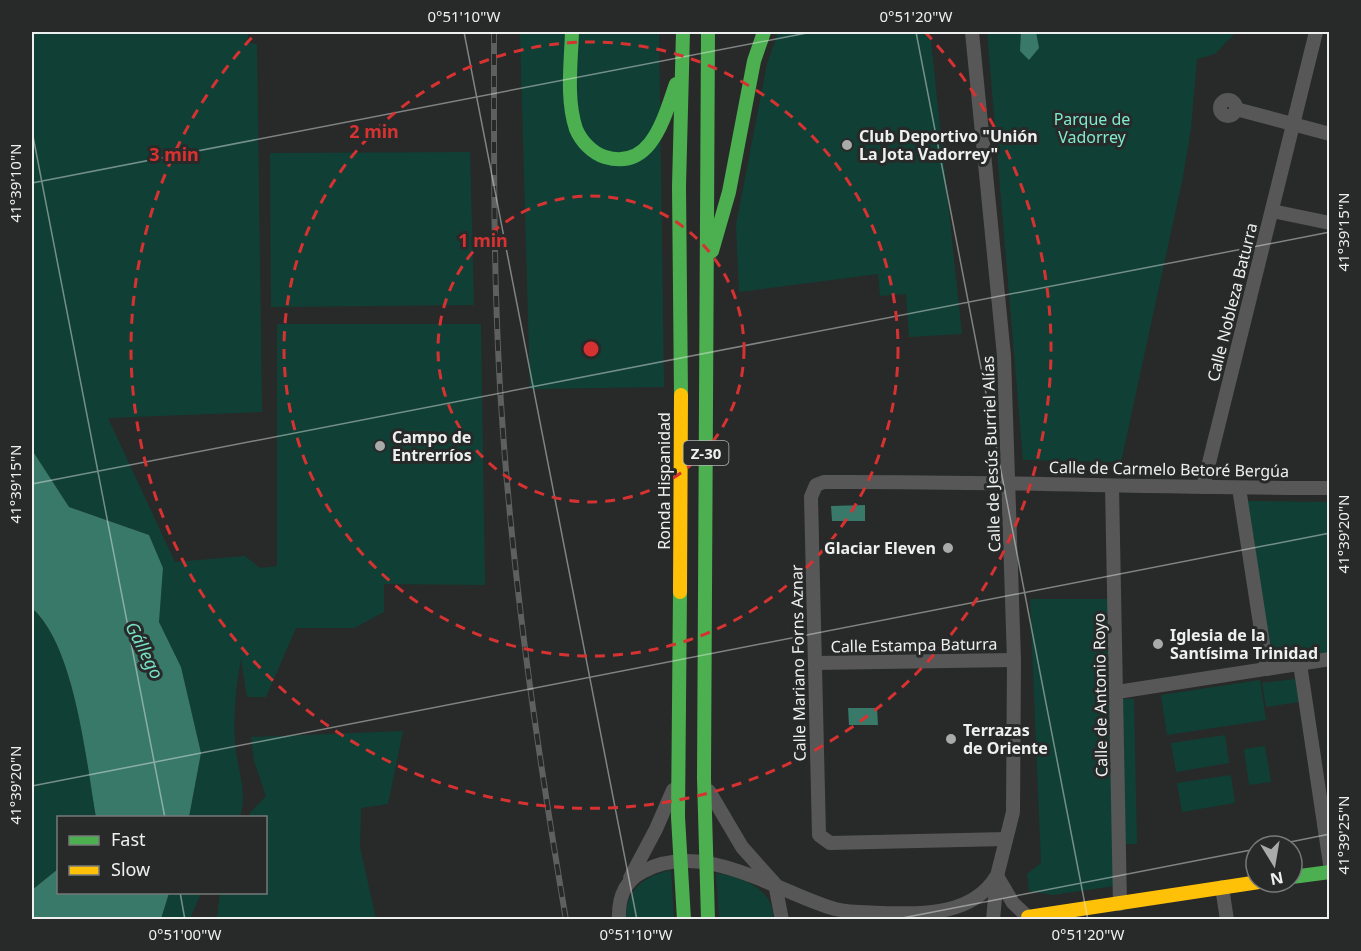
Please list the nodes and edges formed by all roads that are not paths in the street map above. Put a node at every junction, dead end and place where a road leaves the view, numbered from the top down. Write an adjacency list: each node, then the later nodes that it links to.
1 (572, 32): 7 (main road)
2 (764, 32): 13 (main road)
3 (972, 32): 14 (street, Calle de Jesús Burriel Alías)
4 (1316, 32): 9 (street, Calle Nobleza Baturra)
5 (683, 37): 7 (main road, Ronda Hispanidad / Z-30)
6 (708, 37): 13 (main road, Z-30)
7 (682, 69): 26 (main road, Ronda Hispanidad / Z-30)
8 (1236, 109): 9 (street)
9 (1292, 124): 10 (street); 11 (street, Calle Nobleza Baturra)
10 (1329, 134)
11 (1272, 212): 12 (street); 16 (street, Calle Nobleza Baturra)
12 (1329, 224)
13 (706, 273): 27 (main road, Z-30)
14 (1009, 482): 15 (street, Calle de Carmelo Betoré Bergúa); 19 (street, Calle de Carmelo Betoré Bergúa); 21 (street, Calle de Jesús Burriel Alías)
15 (1112, 486): 16 (street, Calle de Carmelo Betoré Bergúa); 25 (street, Calle de Antonio Royo)
16 (1203, 487): 17 (street, Calle de Carmelo Betoré Bergúa)
17 (1239, 488): 18 (street, Calle de Carmelo Betoré Bergúa); 24 (street)
18 (1329, 488)
19 (813, 489): 22 (street, Calle Mariano Forns Aznar)
20 (1329, 659): 23 (street)
21 (1014, 660): 22 (street, Calle Estampa Baturra); 28 (street, Calle de Jesús Burriel Alías)
22 (815, 663): 28 (street, Calle Mariano Forns Aznar)
23 (1300, 664): 24 (street); 31 (street)
24 (1268, 669): 25 (street)
25 (1117, 692): 39 (street, Calle de Antonio Royo)
26 (678, 777): 29 (main road, Ronda Hispanidad / Z-30); 35 (street)
27 (704, 778): 30 (main road, Z-30); 36 (street)
28 (1006, 839): 34 (street, Calle de Jesús Burriel Alías)
29 (680, 863): 30 (street); 35 (street); 42 (main road, Ronda Hispanidad / Z-30)
30 (706, 864): 36 (street); 43 (main road, Z-30)
31 (1329, 864)
32 (1329, 872): 33 (main road)
33 (1304, 875)
34 (997, 876): 36 (street); 40 (street); 45 (street, Calle de Jesús Burriel Alías)
35 (629, 880): 41 (street)
36 (775, 884): 44 (street)
37 (1244, 884): 38 (main road)
38 (1222, 887): 39 (main road); 47 (street)
39 (1120, 903): 40 (main road)
40 (1028, 917): 46 (street)
41 (619, 920)
42 (684, 920)
43 (708, 920)
44 (782, 920)
45 (993, 920)
46 (1010, 920)
47 (1227, 920)

